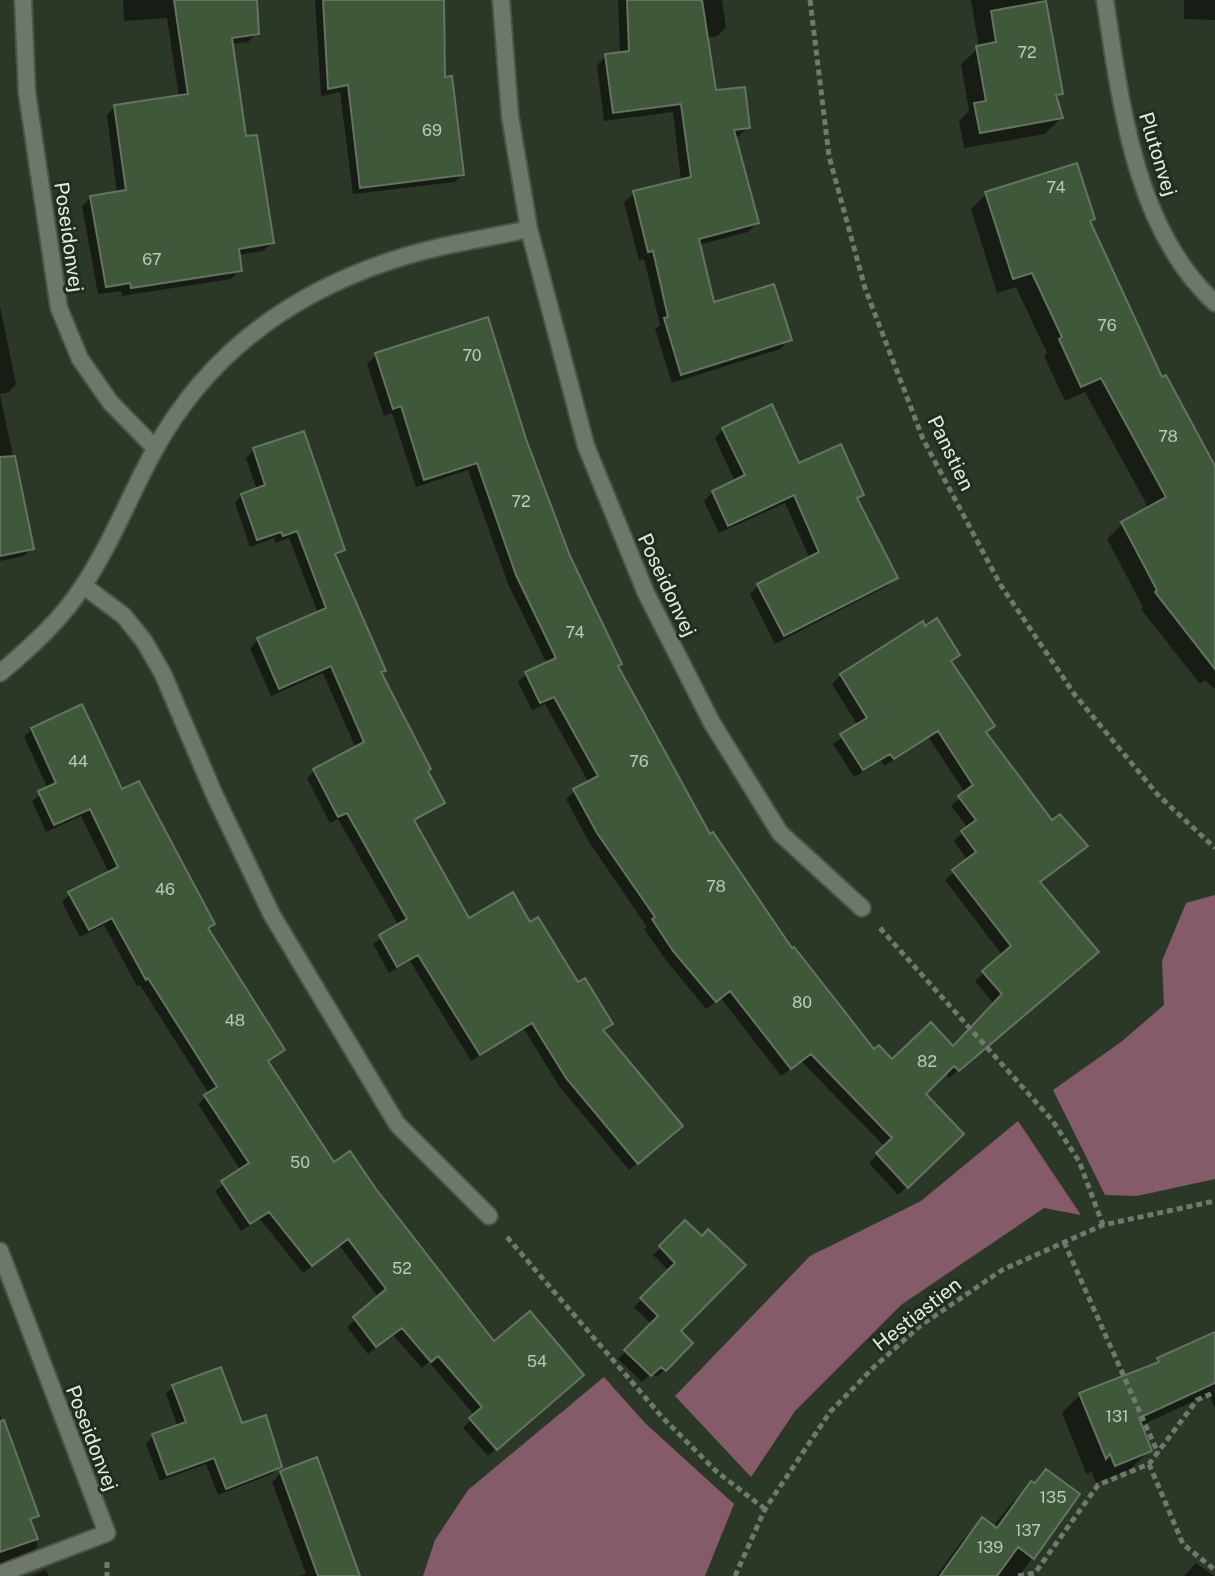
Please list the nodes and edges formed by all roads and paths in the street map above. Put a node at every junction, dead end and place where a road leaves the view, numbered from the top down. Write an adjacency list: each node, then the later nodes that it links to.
1 (23, 0): 7 (street, Poseidonvej)
2 (501, 0): 5 (street, Poseidonvej)
3 (810, 0): 10 (path, Panstien)
4 (1105, 0): 6 (street, Plutonvej)
5 (529, 229): 7 (street); 11 (street, Poseidonvej)
6 (1215, 303)
7 (155, 448): 8 (street)
8 (84, 586): 9 (street); 13 (street)
9 (0, 673)
10 (1215, 848)
11 (862, 908): 14 (path)
12 (1215, 1201): 14 (path, Hestiastien)
13 (489, 1216): 20 (path)
14 (1103, 1225): 15 (path, Hestiastien)
15 (1064, 1242): 18 (path); 20 (path, Hestiastien)
16 (0, 1251): 22 (street, Poseidonvej)
17 (1215, 1392): 18 (path)
18 (1158, 1453): 19 (path)
19 (1149, 1464): 21 (path); 24 (path)
20 (765, 1509): 23 (path, Hestiastien)
21 (1215, 1570)
22 (0, 1574)
23 (735, 1576)
24 (1018, 1576)

